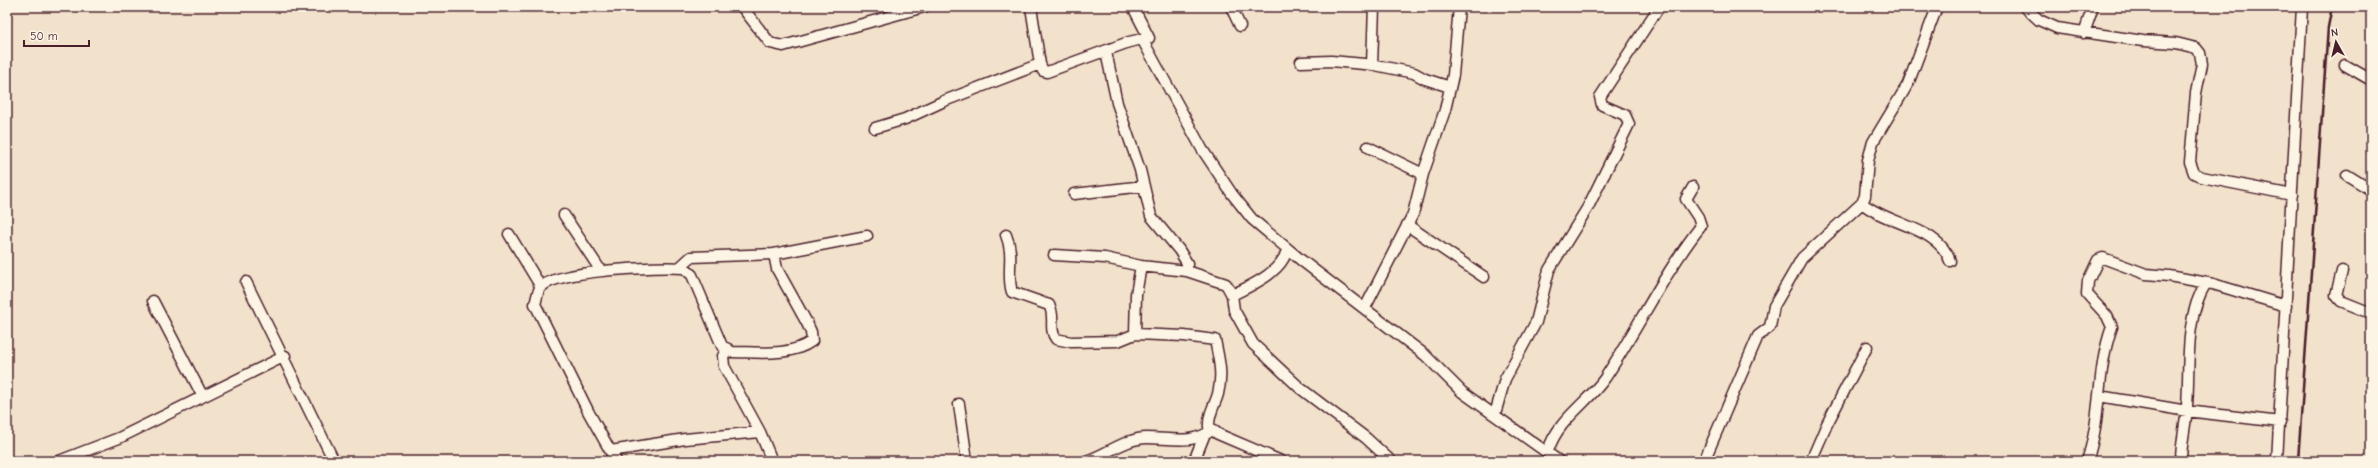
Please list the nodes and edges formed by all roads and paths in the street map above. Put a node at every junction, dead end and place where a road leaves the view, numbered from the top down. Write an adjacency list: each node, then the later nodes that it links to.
1 (742, 7): 2 (street)
2 (924, 7)
3 (1030, 7): 18 (street)
4 (1133, 7): 15 (street)
5 (1231, 7): 13 (street)
6 (1374, 7): 19 (street)
7 (1459, 7): 22 (street)
8 (1659, 7): 64 (street)
9 (1937, 7): 32 (street)
10 (2025, 7): 14 (street)
11 (2093, 7): 14 (street)
12 (2302, 7): 31 (street)
13 (1240, 26)
14 (2084, 33): 31 (street)
15 (1142, 39): 16 (street); 38 (street)
16 (1106, 52): 18 (street); 27 (street)
17 (1301, 62): 19 (street)
18 (1040, 64): 23 (street)
19 (1372, 65): 22 (street)
20 (2345, 65): 21 (street)
21 (2371, 80)
22 (1450, 87): 25 (street)
23 (875, 128)
24 (1368, 147): 25 (street)
25 (1423, 174): 34 (street)
26 (2347, 175): 29 (street)
27 (1144, 186): 30 (street); 44 (street)
28 (1693, 187): 70 (street)
29 (2371, 190)
30 (1074, 194)
31 (2292, 195): 53 (street)
32 (1862, 203): 41 (street); 81 (street)
33 (564, 215): 46 (street)
34 (1408, 224): 47 (street); 54 (street)
35 (509, 234): 50 (street)
36 (1006, 235): 56 (street)
37 (867, 236): 39 (street)
38 (1287, 249): 51 (street); 54 (street)
39 (774, 254): 43 (street); 58 (street)
40 (1054, 255): 42 (street)
41 (1950, 261)
42 (1140, 266): 44 (street); 56 (street)
43 (679, 268): 46 (street); 58 (street)
44 (1187, 271): 51 (street)
45 (2342, 271): 55 (street)
46 (601, 272): 50 (street)
47 (1484, 277)
48 (246, 282): 59 (street)
49 (2206, 283): 53 (street); 61 (street); 63 (street)
50 (541, 287): 69 (street)
51 (1232, 295): 79 (street)
52 (153, 301): 60 (street)
53 (2286, 306): 65 (street)
54 (1365, 308): 64 (street)
55 (2371, 314)
56 (1135, 334): 66 (street)
57 (1867, 347): 82 (street)
58 (728, 349): 67 (street)
59 (285, 356): 60 (street); 71 (street)
60 (202, 395): 72 (street)
61 (2099, 396): 63 (street); 83 (street)
62 (959, 404): 75 (street)
63 (2187, 411): 65 (street); 84 (street)
64 (1495, 414): 70 (street)
65 (2280, 422): 85 (street)
66 (1212, 430): 68 (street); 78 (street)
67 (760, 432): 69 (street); 74 (street)
68 (1204, 436): 76 (street); 77 (street)
69 (611, 450): 73 (street)
70 (1548, 451): 80 (street)
71 (332, 460)
72 (60, 461)
73 (616, 461)
74 (772, 461)
75 (967, 461)
76 (1086, 461)
77 (1194, 461)
78 (1281, 461)
79 (1391, 461)
80 (1559, 461)
81 (1704, 461)
82 (1811, 461)
83 (2087, 461)
84 (2181, 461)
85 (2278, 461)

